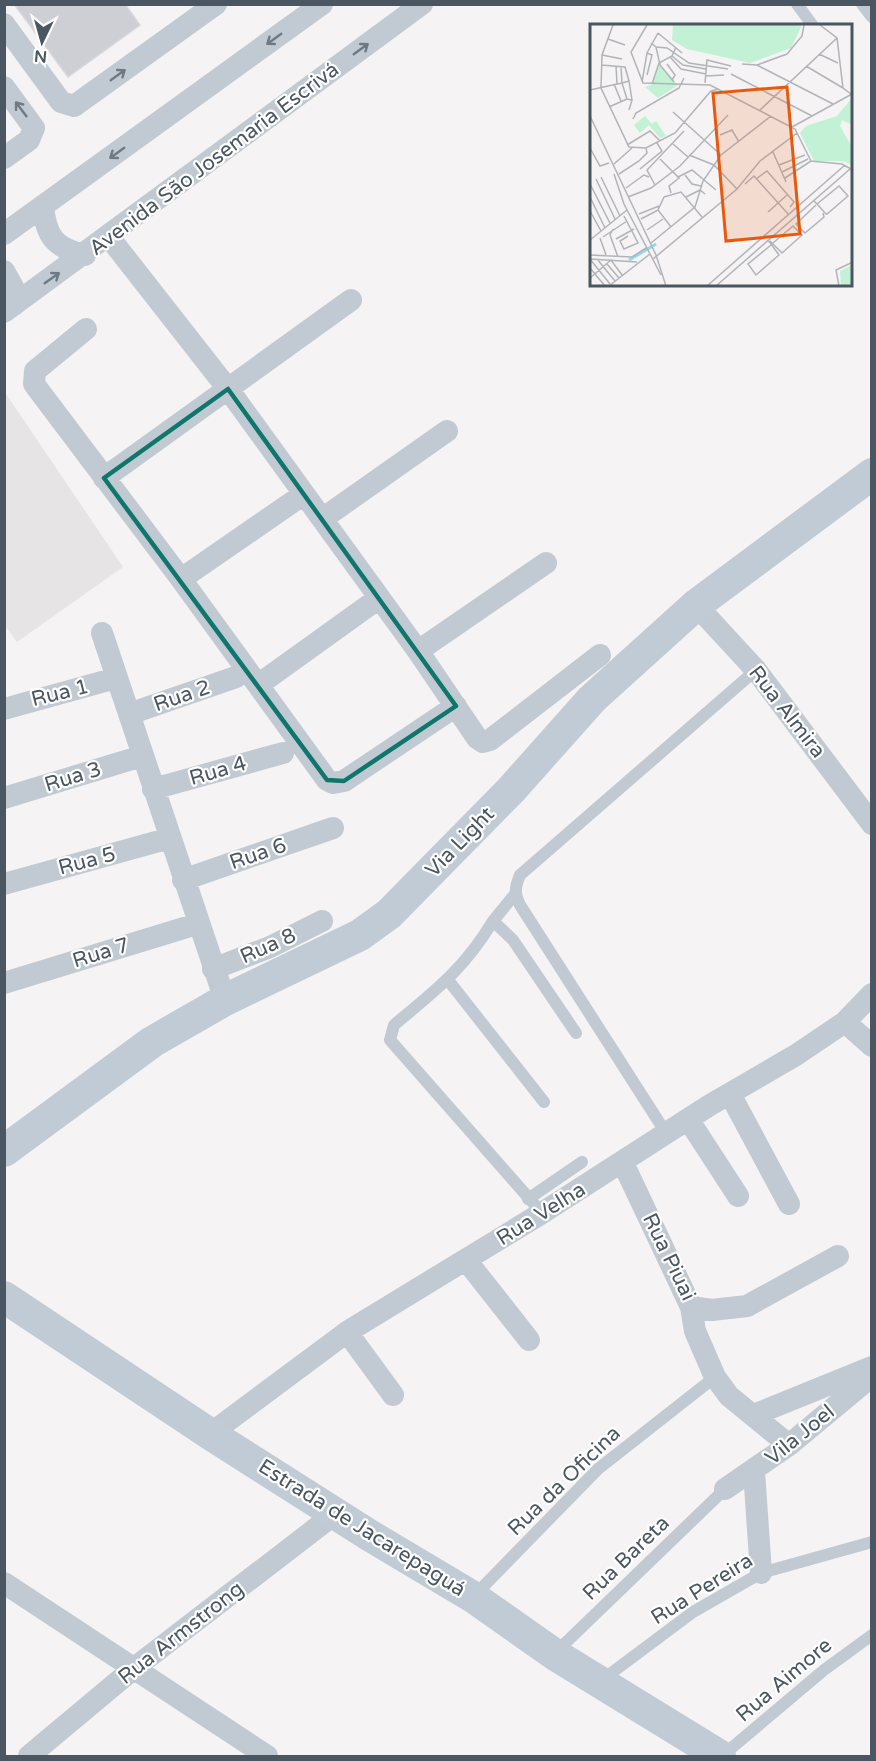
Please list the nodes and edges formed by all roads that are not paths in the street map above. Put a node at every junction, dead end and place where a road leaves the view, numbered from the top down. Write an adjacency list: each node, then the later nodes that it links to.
1 (216, 4): 7 (street, one-way to 1)
2 (322, 4): 11 (street, one-way to 11)
3 (797, 4): 8 (lane)
4 (862, 4): 6 (lane)
5 (412, 7): 13 (street, Avenida São Josemaria Escrivá, one-way to 5)
6 (872, 17)
7 (4, 24)
8 (812, 24)
9 (4, 87): 10 (street, one-way to 9)
10 (4, 158)
11 (43, 206): 12 (street); 14 (street)
12 (4, 234)
13 (109, 237): 14 (street, Avenida São Josemaria Escrivá); 19 (street)
14 (85, 255): 17 (street, Avenida São Josemaria Escrivá, one-way to 14)
15 (4, 272): 17 (street)
16 (351, 300): 19 (street)
17 (9, 308)
18 (86, 329): 22 (street)
19 (228, 389): 22 (street); 23 (street)
20 (447, 431): 24 (street)
21 (872, 474): 28 (street, Via Light)
22 (104, 478): 26 (street)
23 (304, 494): 24 (street); 26 (street)
24 (322, 519): 27 (street)
25 (546, 563): 30 (street)
26 (181, 579): 35 (street)
27 (379, 598): 30 (street); 35 (street)
28 (696, 605): 32 (street, Rua Almira); 56 (street, Via Light)
29 (102, 633): 34 (street)
30 (418, 651): 36 (street)
31 (600, 655): 36 (street)
32 (756, 670): 43 (street, Rua Almira); 48 (lane)
33 (236, 677): 38 (street, Rua 2)
34 (116, 678): 37 (street, Rua 1); 38 (street)
35 (258, 685): 36 (street)
36 (456, 706)
37 (4, 709)
38 (129, 714): 40 (street)
39 (283, 753): 41 (street, Rua 4)
40 (142, 756): 41 (street); 42 (street, Rua 3)
41 (153, 789): 45 (street)
42 (4, 798)
43 (872, 824)
44 (333, 828): 46 (street, Rua 6)
45 (170, 838): 46 (street); 47 (street, Rua 5)
46 (183, 880): 51 (street)
47 (4, 884)
48 (515, 894): 50 (lane); 63 (lane)
49 (322, 921): 52 (street, Rua 8)
50 (493, 921): 53 (lane); 58 (lane)
51 (197, 924): 52 (street); 54 (street, Rua 7)
52 (213, 969): 56 (street)
53 (448, 980): 61 (lane); 69 (lane)
54 (4, 983)
55 (872, 994): 57 (street, Rua Velha)
56 (225, 1000): 64 (street, Via Light)
57 (845, 1022): 59 (street); 60 (street, Rua Velha)
58 (576, 1033)
59 (872, 1046)
60 (730, 1094): 62 (street, Rua Velha); 68 (street)
61 (544, 1102)
62 (688, 1119): 63 (street, Rua Velha); 67 (street)
63 (666, 1133): 66 (street, Rua Velha)
64 (4, 1151)
65 (582, 1162): 69 (lane)
66 (623, 1162): 69 (street, Rua Velha); 73 (street, Rua Piuai)
67 (738, 1196)
68 (789, 1204)
69 (535, 1206): 71 (street, Rua Velha)
70 (838, 1256): 73 (street, Rua Piuai)
71 (466, 1260): 74 (street, Rua Velha); 75 (street)
72 (4, 1297): 81 (street, Estrada de Jacarepaguá)
73 (691, 1307): 78 (street)
74 (347, 1332): 79 (street); 81 (street, Rua Velha)
75 (529, 1340)
76 (872, 1367): 80 (street)
77 (872, 1376): 82 (street, Vila Joel)
78 (715, 1377): 80 (street); 89 (lane, Rua da Oficina)
79 (393, 1395)
80 (754, 1415): 82 (street)
81 (210, 1434): 85 (street, Estrada de Jacarepaguá)
82 (789, 1445): 83 (street, Vila Joel)
83 (754, 1471): 84 (street, Vila Joel); 87 (street)
84 (724, 1489): 91 (lane, Rua Bareta)
85 (336, 1514): 89 (street, Estrada de Jacarepaguá); 92 (street, Rua Armstrong)
86 (872, 1542): 87 (lane, Rua Pereira)
87 (761, 1573): 93 (lane, Rua Pereira)
88 (4, 1583): 92 (street)
89 (473, 1597): 91 (street, Estrada de Jacarepaguá)
90 (872, 1635): 96 (lane, Rua Aimore)
91 (554, 1654): 93 (street, Estrada de Jacarepaguá)
92 (133, 1669): 94 (street, Rua Armstrong); 95 (street)
93 (599, 1683): 96 (street, Estrada de Jacarepaguá)
94 (28, 1756)
95 (267, 1756)
96 (721, 1756)

